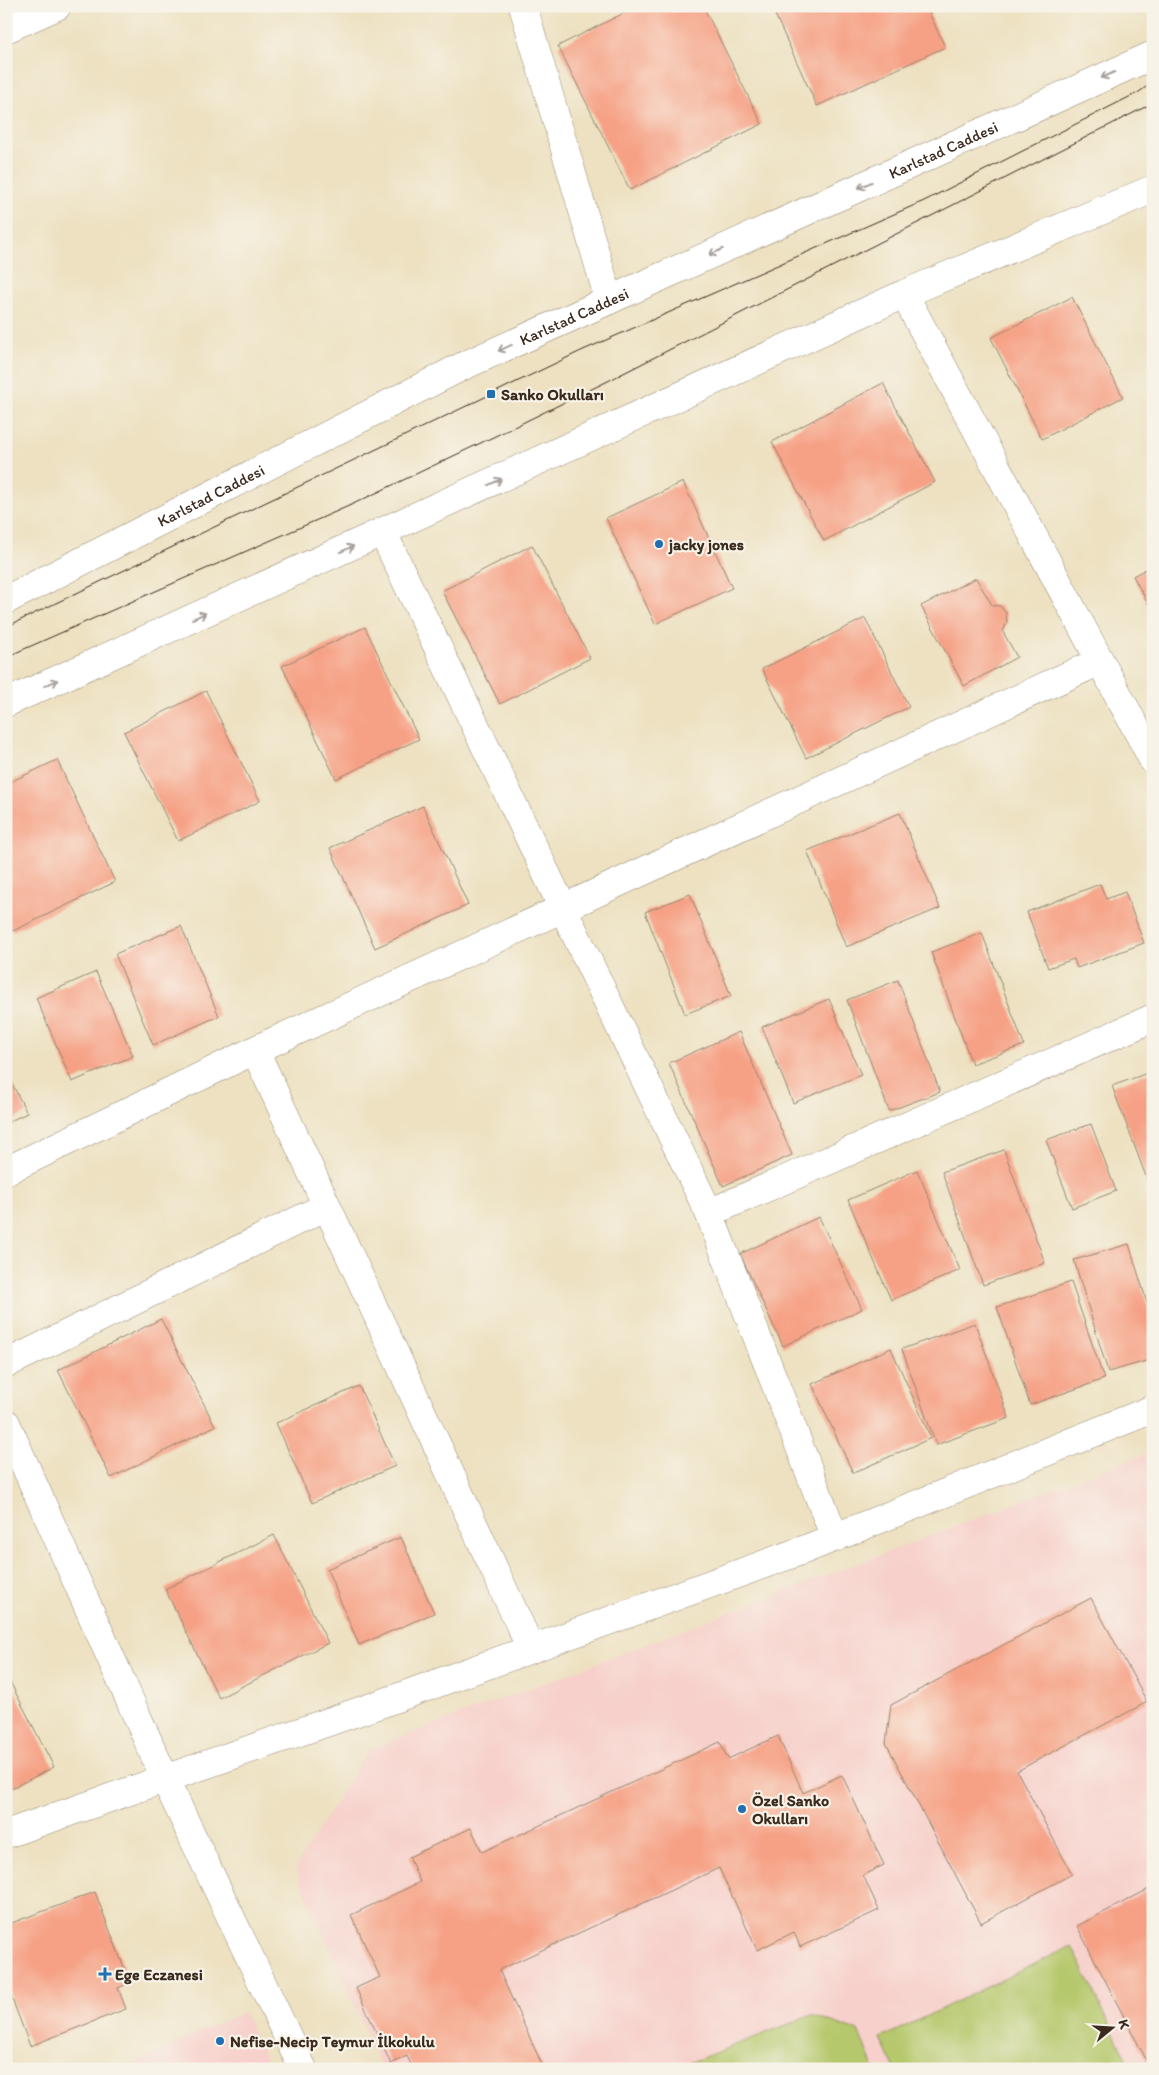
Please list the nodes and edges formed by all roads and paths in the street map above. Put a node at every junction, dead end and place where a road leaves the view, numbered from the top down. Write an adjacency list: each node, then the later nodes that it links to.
1 (57, 6): 3 (street)
2 (523, 6): 7 (street)
3 (6, 30)
4 (1153, 55): 7 (street, Karlstad Caddesi, one-way to 7)
5 (1153, 189): 6 (street)
6 (904, 294): 8 (street, one-way to 6); 10 (street)
7 (609, 300): 9 (street, Karlstad Caddesi, one-way to 9)
8 (383, 533): 11 (street, one-way to 8); 13 (street)
9 (6, 600)
10 (1100, 661): 12 (street); 13 (street)
11 (6, 704)
12 (1153, 760)
13 (562, 908): 15 (street); 18 (street)
14 (1153, 1018): 18 (street)
15 (255, 1050): 16 (street); 17 (street)
16 (6, 1171)
17 (327, 1206): 19 (street); 23 (street)
18 (709, 1213): 22 (street)
19 (6, 1364)
20 (1153, 1409): 22 (street)
21 (6, 1423): 24 (street)
22 (835, 1538): 23 (street)
23 (531, 1649): 24 (street)
24 (165, 1779): 25 (street); 26 (street)
25 (6, 1834)
26 (303, 2069)

